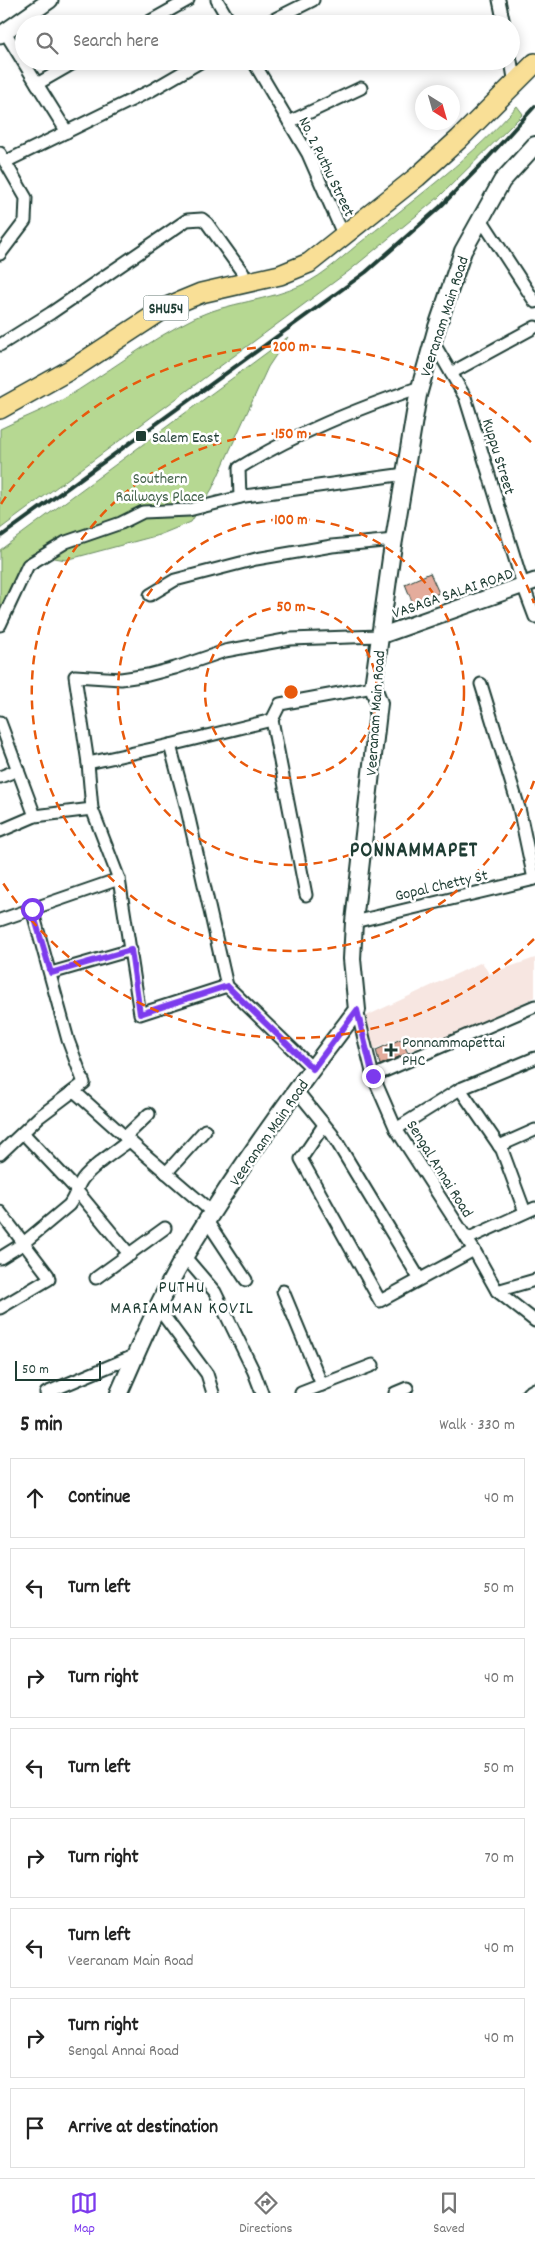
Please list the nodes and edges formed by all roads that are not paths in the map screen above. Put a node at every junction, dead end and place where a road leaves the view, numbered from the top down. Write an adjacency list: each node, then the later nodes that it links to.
1 (50, 0): 6 (street)
2 (188, 0): 7 (street)
3 (217, 0): 8 (street)
4 (314, 0): 9 (street)
5 (499, 0): 10 (street)
6 (28, 15)
7 (161, 15)
8 (226, 15)
9 (283, 15)
10 (502, 15)
11 (15, 24): 12 (street)
12 (2, 33): 13 (street)
13 (15, 52)
14 (534, 68): 21 (main road, SHU54)
15 (27, 70): 20 (street)
16 (61, 70): 20 (street)
17 (186, 70): 24 (street)
18 (258, 70): 23 (street, No. 2 Puthu Street)
19 (512, 70): 21 (street)
20 (37, 84): 24 (street)
21 (515, 84): 28 (main road, SHU54)
22 (361, 88): 23 (street)
23 (289, 122): 28 (street, No. 2 Puthu Street)
24 (67, 132): 26 (street)
25 (535, 146): 27 (main road, Veeranam Main Road)
26 (3, 157): 29 (street)
27 (481, 219): 31 (street); 33 (main road, Veeranam Main Road)
28 (343, 234): 30 (main road, SHU54); 38 (main road, SHU54)
29 (0, 254)
30 (243, 273): 34 (street); 37 (main road, SHU54)
31 (535, 302)
32 (535, 327): 35 (street)
33 (432, 342): 35 (street, Kuppu Street); 36 (main road, Veeranam Main Road)
34 (0, 345)
35 (451, 373): 42 (street, Kuppu Street)
36 (420, 387): 39 (main road, Veeranam Main Road); 40 (street)
37 (0, 395)
38 (0, 409)
39 (405, 474): 40 (street); 41 (main road, Veeranam Main Road)
40 (240, 497): 44 (street)
41 (394, 540): 43 (street); 48 (main road, Veeranam Main Road)
42 (529, 583): 46 (street, Kuppu Street); 48 (street, VASAGA SALAI ROAD)
43 (150, 595)
44 (12, 602): 45 (street); 47 (street)
45 (0, 607)
46 (535, 617)
47 (0, 625)
48 (380, 636): 50 (main road, Veeranam Main Road); 54 (street)
49 (482, 684): 61 (street)
50 (373, 687): 51 (street); 65 (main road, Veeranam Main Road)
51 (272, 720): 53 (street); 62 (street)
52 (0, 722): 55 (street)
53 (170, 745): 54 (street); 68 (street)
54 (88, 763): 57 (street)
55 (18, 770): 56 (street); 58 (street)
56 (0, 777)
57 (92, 809): 58 (street); 60 (street)
58 (35, 816): 59 (street)
59 (0, 831)
60 (119, 879): 63 (street); 66 (street)
61 (534, 879): 65 (street, Gopal Chetty St)
62 (306, 895)
63 (32, 909): 64 (street); 67 (street)
64 (0, 920)
65 (354, 922): 70 (main road, Veeranam Main Road)
66 (131, 950): 67 (street); 68 (street)
67 (51, 973): 75 (street)
68 (227, 986): 72 (street)
69 (535, 1006): 73 (street)
70 (357, 1010): 72 (main road, Veeranam Main Road); 73 (street, Sengal Annai Road)
71 (535, 1058): 74 (street)
72 (313, 1069): 76 (main road, Veeranam Main Road)
73 (373, 1076): 79 (street, Sengal Annai Road)
74 (460, 1089): 79 (street); 84 (street)
75 (74, 1090): 82 (street); 83 (street)
76 (297, 1091): 78 (street); 90 (main road, Veeranam Main Road)
77 (149, 1114): 83 (street)
78 (324, 1124): 99 (street); 99 (street)
79 (396, 1129): 92 (street, Sengal Annai Road)
80 (205, 1130): 86 (street)
81 (535, 1130): 84 (street)
82 (23, 1133): 85 (street); 87 (street)
83 (127, 1139): 86 (street); 87 (street)
84 (499, 1146): 88 (street)
85 (1, 1150)
86 (166, 1173): 90 (street)
87 (77, 1191): 93 (street); 95 (street)
88 (530, 1210): 92 (street)
89 (0, 1212): 93 (street)
90 (210, 1217): 96 (main road, Veeranam Main Road); 100 (street)
91 (165, 1228): 95 (street)
92 (467, 1240): 94 (street, Sengal Annai Road)
93 (23, 1242): 97 (street); 104 (street)
94 (474, 1250): 99 (street); 103 (street, Sengal Annai Road)
95 (130, 1255): 98 (street)
96 (185, 1257): 105 (main road, Veeranam Main Road); 115 (street)
97 (0, 1258)
98 (96, 1278)
99 (418, 1278)
100 (246, 1280)
101 (535, 1280): 103 (street)
102 (283, 1291): 109 (street)
103 (497, 1291): 106 (street, Sengal Annai Road)
104 (0, 1308)
105 (158, 1308): 107 (main road, Veeranam Main Road); 114 (street)
106 (535, 1321)
107 (136, 1355): 112 (street); 113 (main road, Veeranam Main Road)
108 (373, 1365): 109 (street)
109 (322, 1385): 116 (street)
110 (407, 1388): 117 (street)
111 (535, 1389): 118 (street)
112 (46, 1393)
113 (119, 1393)
114 (213, 1393)
115 (262, 1393)
116 (301, 1393)
117 (395, 1393)
118 (528, 1393)

